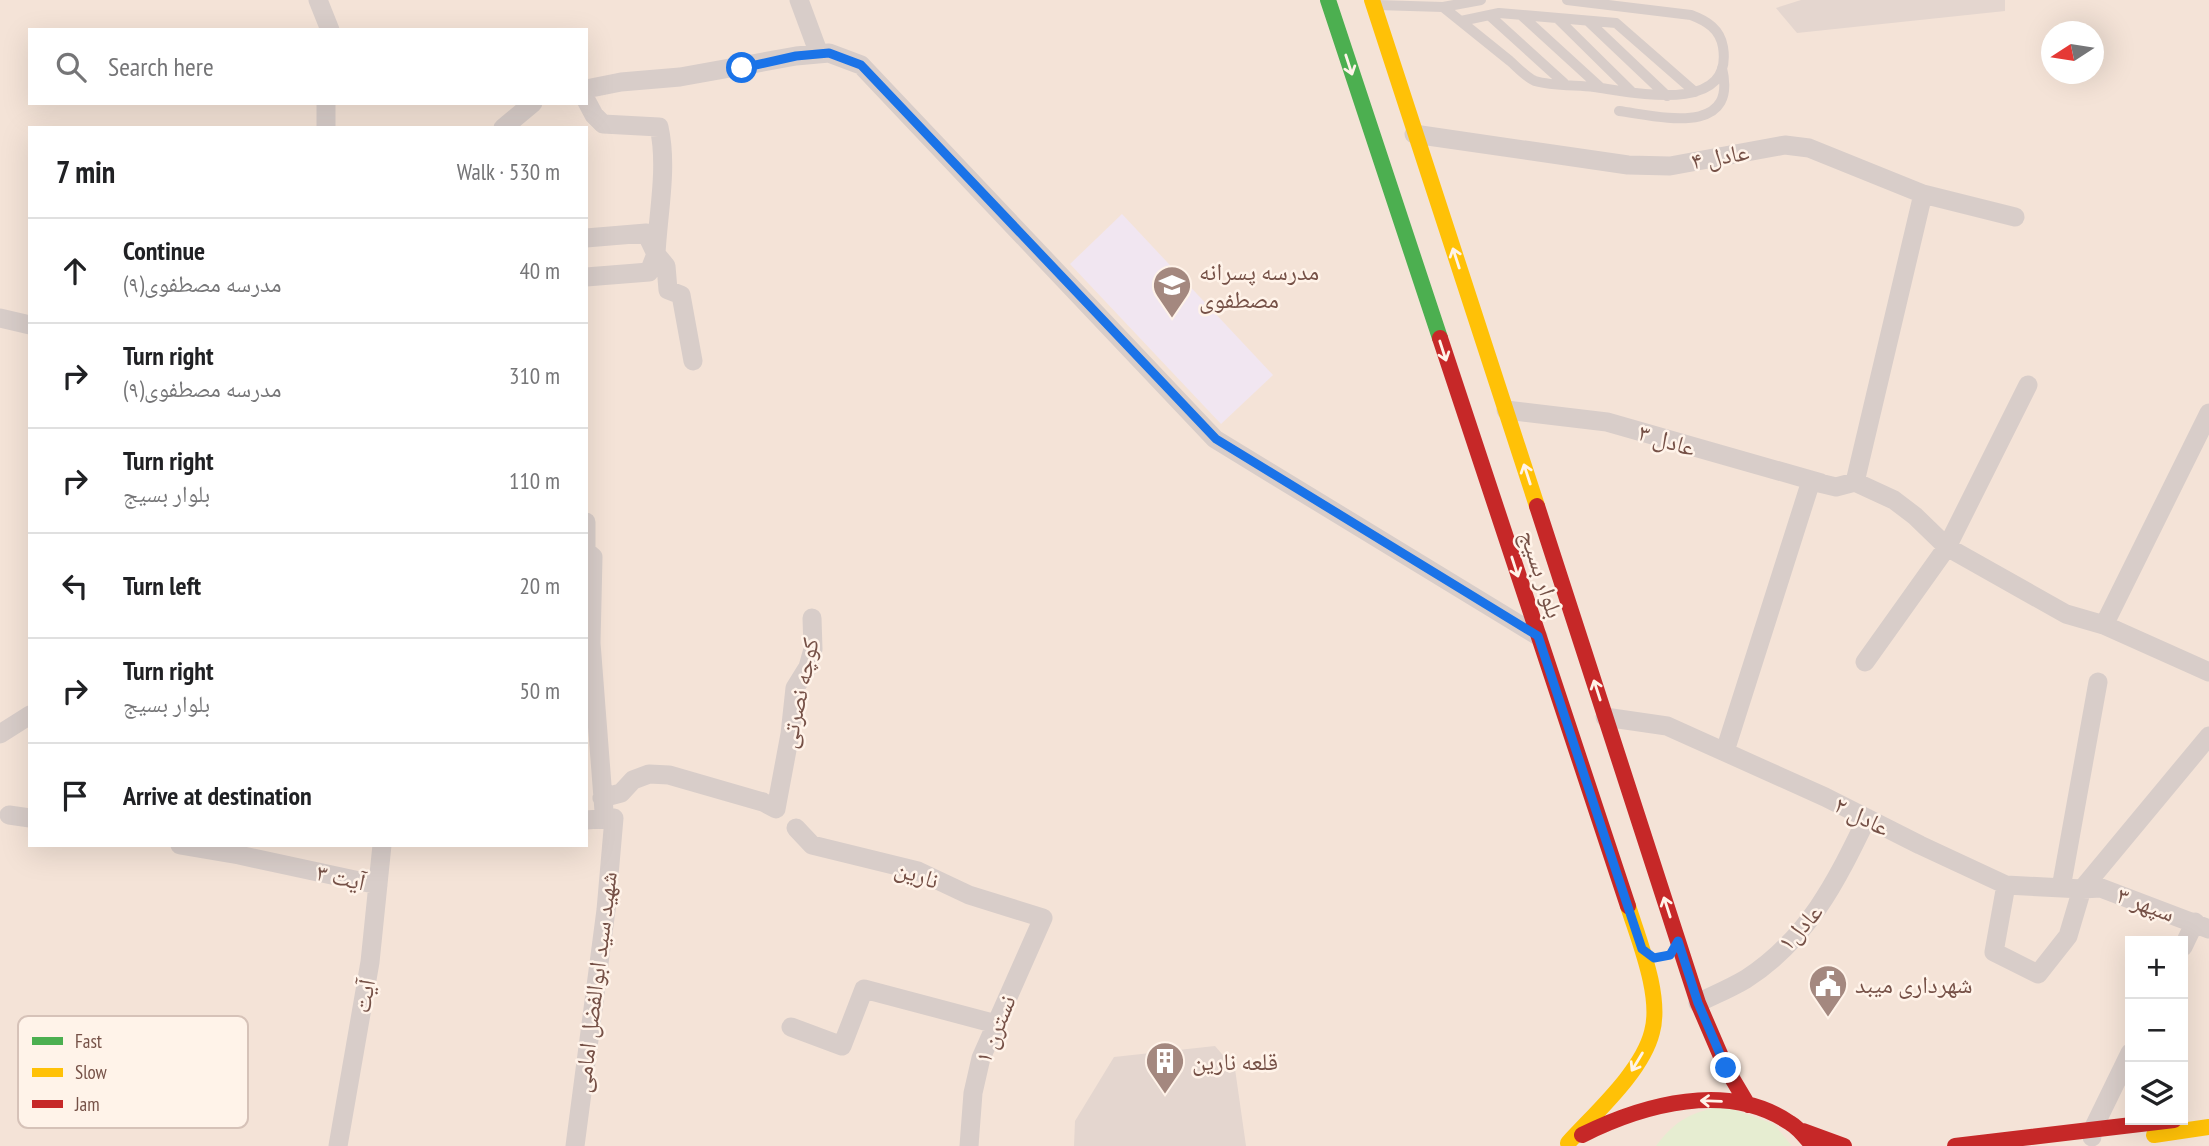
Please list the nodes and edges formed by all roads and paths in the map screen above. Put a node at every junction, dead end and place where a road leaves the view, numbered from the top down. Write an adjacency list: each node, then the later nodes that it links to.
1 (318, 0): 14 (street)
2 (799, 0): 15 (street)
3 (1328, 0): 47 (main road, بلوار بسیج, one-way to 47)
4 (1481, 0): 8 (lane)
5 (1567, 0): 7 (lane)
6 (1372, 2): 8 (lane); 29 (main road, بلوار بسیج)
7 (1609, 3): 16 (lane)
8 (1443, 7): 13 (lane)
9 (1489, 15): 10 (lane); 13 (lane); 17 (lane)
10 (1521, 15): 11 (lane); 18 (lane)
11 (1557, 18): 12 (lane); 20 (lane)
12 (1588, 20): 21 (lane); 22 (lane)
13 (1461, 21): 17 (lane)
14 (329, 28)
15 (819, 54): 19 (street); 47 (street)
16 (1722, 68): 21 (lane); 26 (lane)
17 (1564, 84): 18 (lane)
18 (1601, 88): 20 (lane)
19 (588, 89)
20 (1632, 91): 22 (lane)
21 (1695, 92): 22 (lane)
22 (1667, 96)
23 (588, 104): 33 (street)
24 (326, 105): 27 (street)
25 (531, 105): 28 (street)
26 (1619, 111)
27 (326, 126)
28 (505, 126)
29 (1414, 134): 30 (street, عادل ۴); 39 (main road, بلوار بسیج, one-way to 29)
30 (1923, 194): 31 (street, عادل ۴); 41 (street)
31 (2015, 217)
32 (588, 239): 33 (street)
33 (656, 254): 34 (street); 37 (street)
34 (588, 277)
35 (0, 317): 36 (street)
36 (28, 324)
37 (693, 361)
38 (2028, 385): 43 (street)
39 (1506, 410): 42 (street, عادل ۳); 52 (main road, بلوار بسیج, one-way to 39)
40 (2208, 418): 46 (street)
41 (1855, 482): 42 (street, عادل ۳); 43 (street)
42 (1825, 484): 55 (street)
43 (1947, 547): 46 (street); 48 (street)
44 (588, 553): 56 (street, شهید سید ابوالفضل امامی)
45 (812, 618): 56 (street, کوچه نصرتی)
46 (2104, 625): 49 (street)
47 (1538, 636): 72 (main road, بلوار بسیج)
48 (1865, 662)
49 (2209, 672)
50 (2098, 682): 66 (street)
51 (28, 716): 53 (street)
52 (1605, 716): 55 (street, عادل ۲); 70 (main road, بلوار بسیج, one-way to 52)
53 (0, 734)
54 (2209, 736): 67 (street)
55 (1725, 751): 59 (street, عادل ۲)
56 (602, 798): 60 (street, شهید سید ابوالفضل امامی)
57 (9, 815): 58 (street)
58 (28, 818)
59 (1867, 818): 65 (street, عادل ۲); 73 (street, عادل۱)
60 (602, 819): 87 (street, شهید سید ابوالفضل امامی)
61 (796, 828): 68 (street, نارین)
62 (192, 847): 64 (street, آیت ۳)
63 (382, 847): 64 (street, آیت)
64 (378, 885): 86 (street, آیت)
65 (2006, 885): 66 (street, سپهر ۳); 67 (street)
66 (2062, 888): 67 (street, سپهر ۳)
67 (2082, 890): 69 (street, سپهر ۳)
68 (1043, 918): 74 (street, نسترن ۱)
69 (2202, 926): 71 (street)
70 (1678, 941): 72 (main road); 73 (main road, بلوار بسیج)
71 (2188, 941)
72 (1642, 949): 85 (main road, بلوار بسیج, one-way to 85)
73 (1698, 1003): 77 (main road, بلوار بسیج)
74 (996, 1024): 75 (street); 88 (street, نسترن ۱)
75 (791, 1027)
76 (2126, 1062): 84 (street)
77 (1748, 1105): 82 (main road); 85 (main road, one-way to 85)
78 (2209, 1115): 79 (main road)
79 (2188, 1118)
80 (2152, 1125): 84 (main road)
81 (2209, 1128): 84 (main road)
82 (1803, 1131): 89 (main road); 90 (main road)
83 (2058, 1140): 84 (main road); 91 (main road)
84 (2087, 1140)
85 (1567, 1145)
86 (338, 1146)
87 (575, 1146)
88 (969, 1146)
89 (1813, 1146)
90 (1844, 1146)
91 (1955, 1146)

